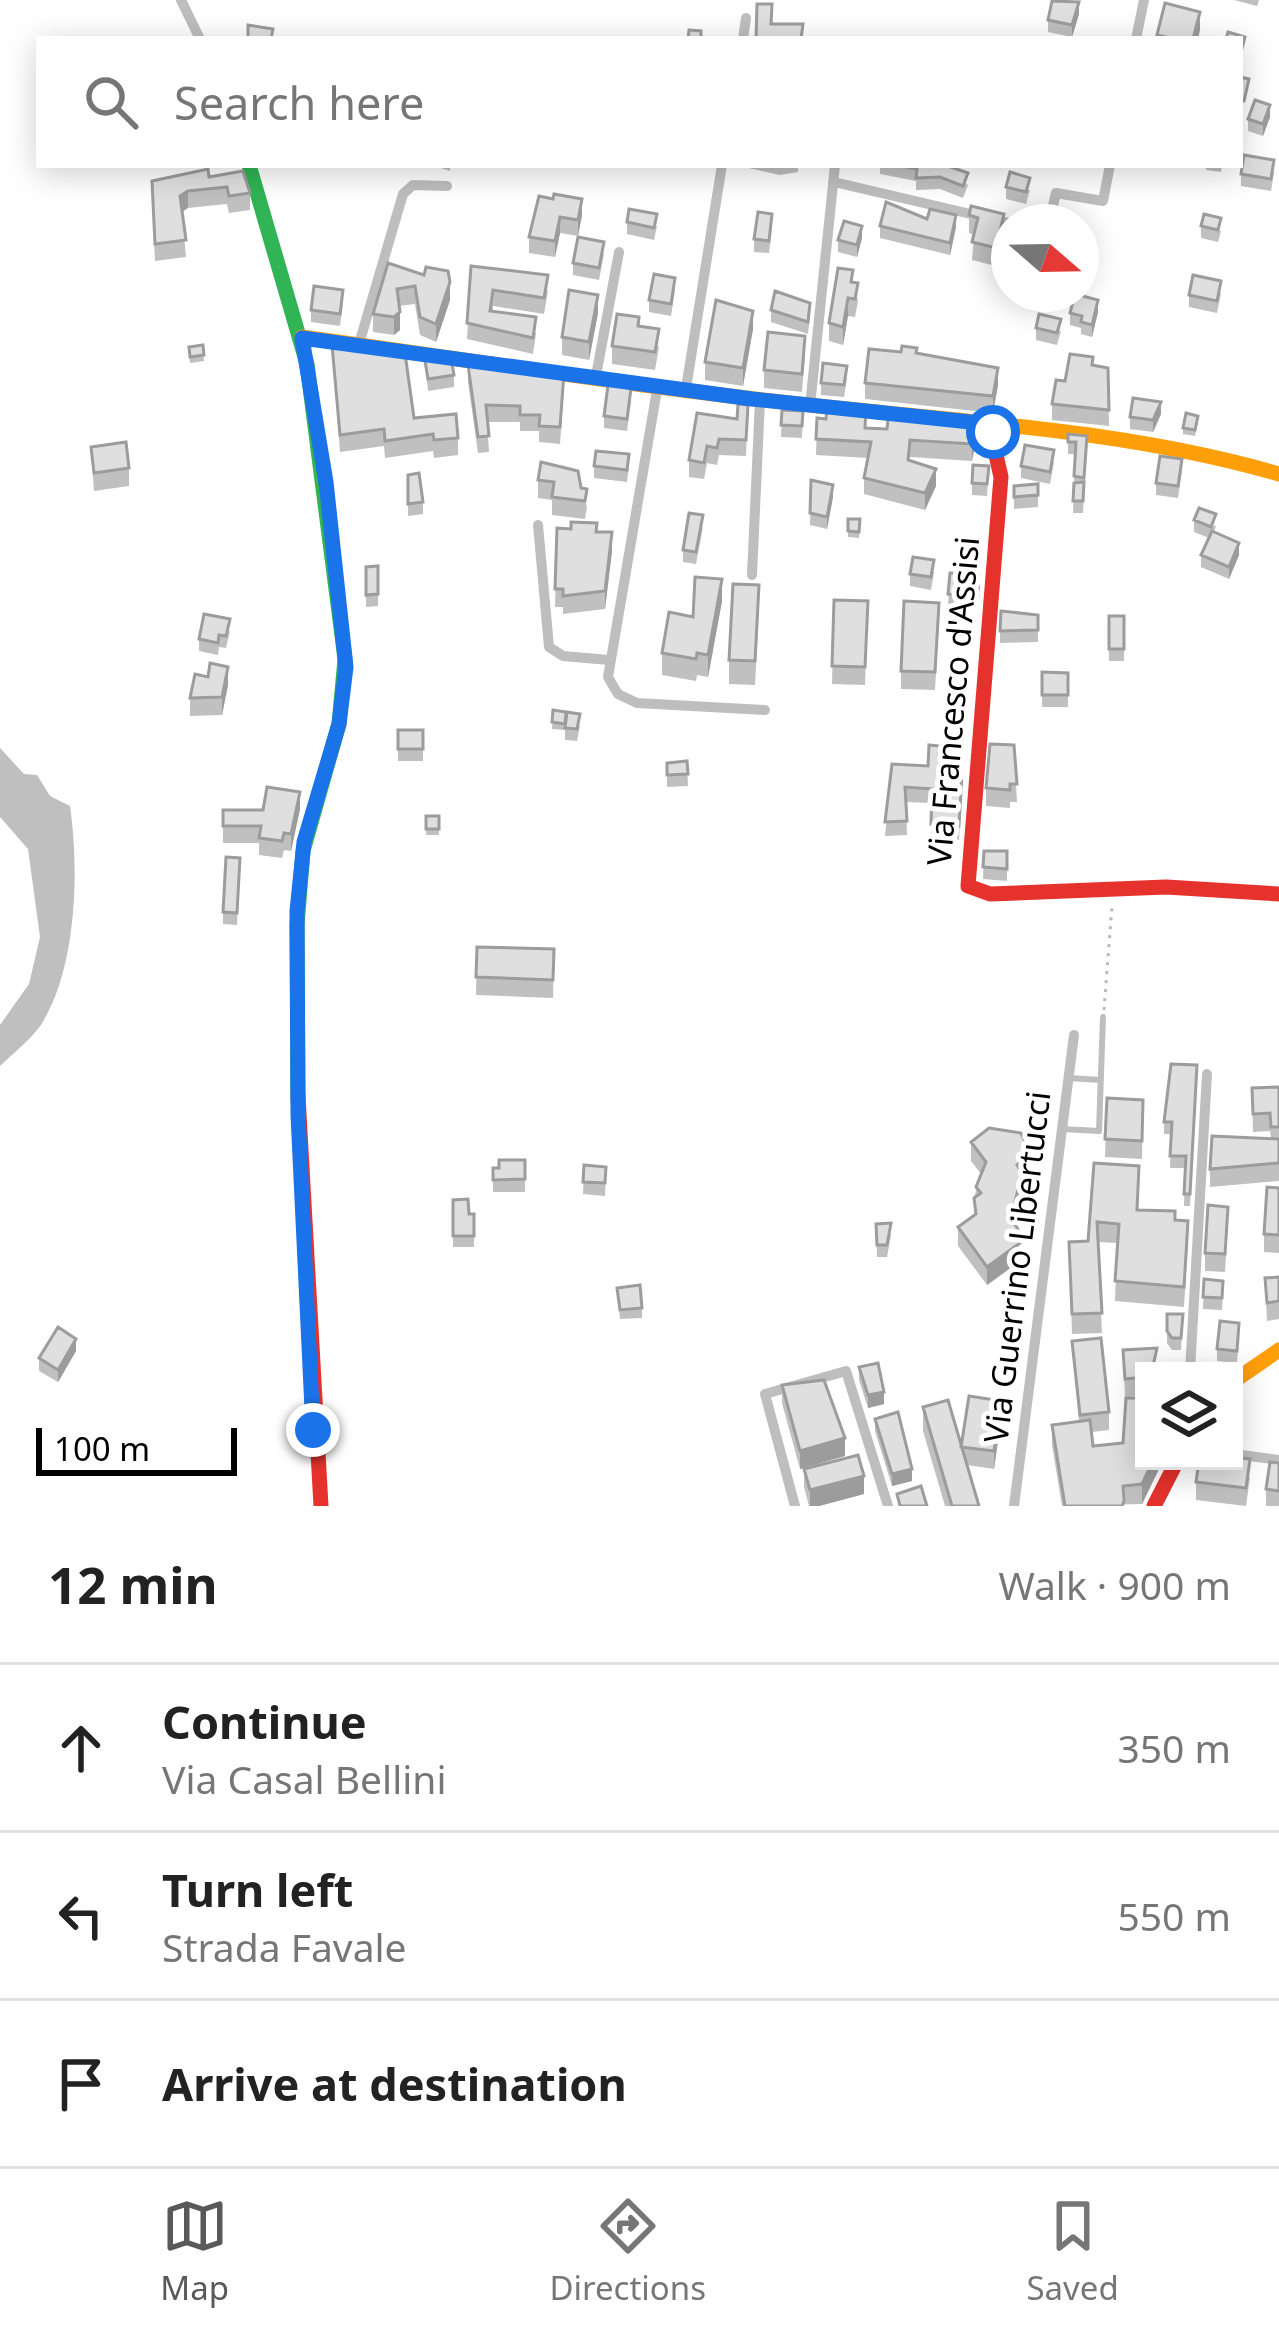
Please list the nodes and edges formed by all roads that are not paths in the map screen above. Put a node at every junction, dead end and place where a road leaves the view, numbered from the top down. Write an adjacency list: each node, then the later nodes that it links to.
1 (181, 0): 4 (street)
2 (1144, 0): 6 (street)
3 (746, 18): 5 (street)
4 (199, 36)
5 (743, 36)
6 (1137, 36)
7 (250, 168): 16 (street)
8 (722, 168): 20 (street)
9 (835, 168): 11 (street)
10 (1109, 168): 13 (street)
11 (834, 182): 14 (street); 22 (street)
12 (447, 186): 17 (street)
13 (1053, 204)
14 (991, 219)
15 (619, 252): 18 (street)
16 (302, 338): 17 (street); 42 (street)
17 (359, 344): 18 (street)
18 (596, 376): 19 (street)
19 (658, 384): 20 (street); 27 (street)
20 (686, 388): 21 (street)
21 (760, 400): 22 (street); 26 (street)
22 (810, 406): 23 (street)
23 (993, 425): 24 (street); 29 (street, Via Francesco d'Assisi)
24 (1279, 474)
25 (538, 525): 27 (street)
26 (752, 575)
27 (609, 660): 28 (street)
28 (765, 710)
29 (1279, 893)
30 (1103, 1017): 34 (lane)
31 (1074, 1035): 33 (street, Via Guerrino Libertucci)
32 (1207, 1074): 37 (street)
33 (1068, 1078): 34 (lane); 35 (street, Via Guerrino Libertucci)
34 (1101, 1080): 35 (lane)
35 (1062, 1129): 45 (street, Via Guerrino Libertucci)
36 (1279, 1350): 38 (street)
37 (1191, 1362)
38 (1243, 1375)
39 (1243, 1455): 40 (street)
40 (1279, 1460)
41 (1172, 1470): 46 (street)
42 (321, 1506)
43 (795, 1506): 44 (street)
44 (888, 1506)
45 (1014, 1506)
46 (1154, 1506)

